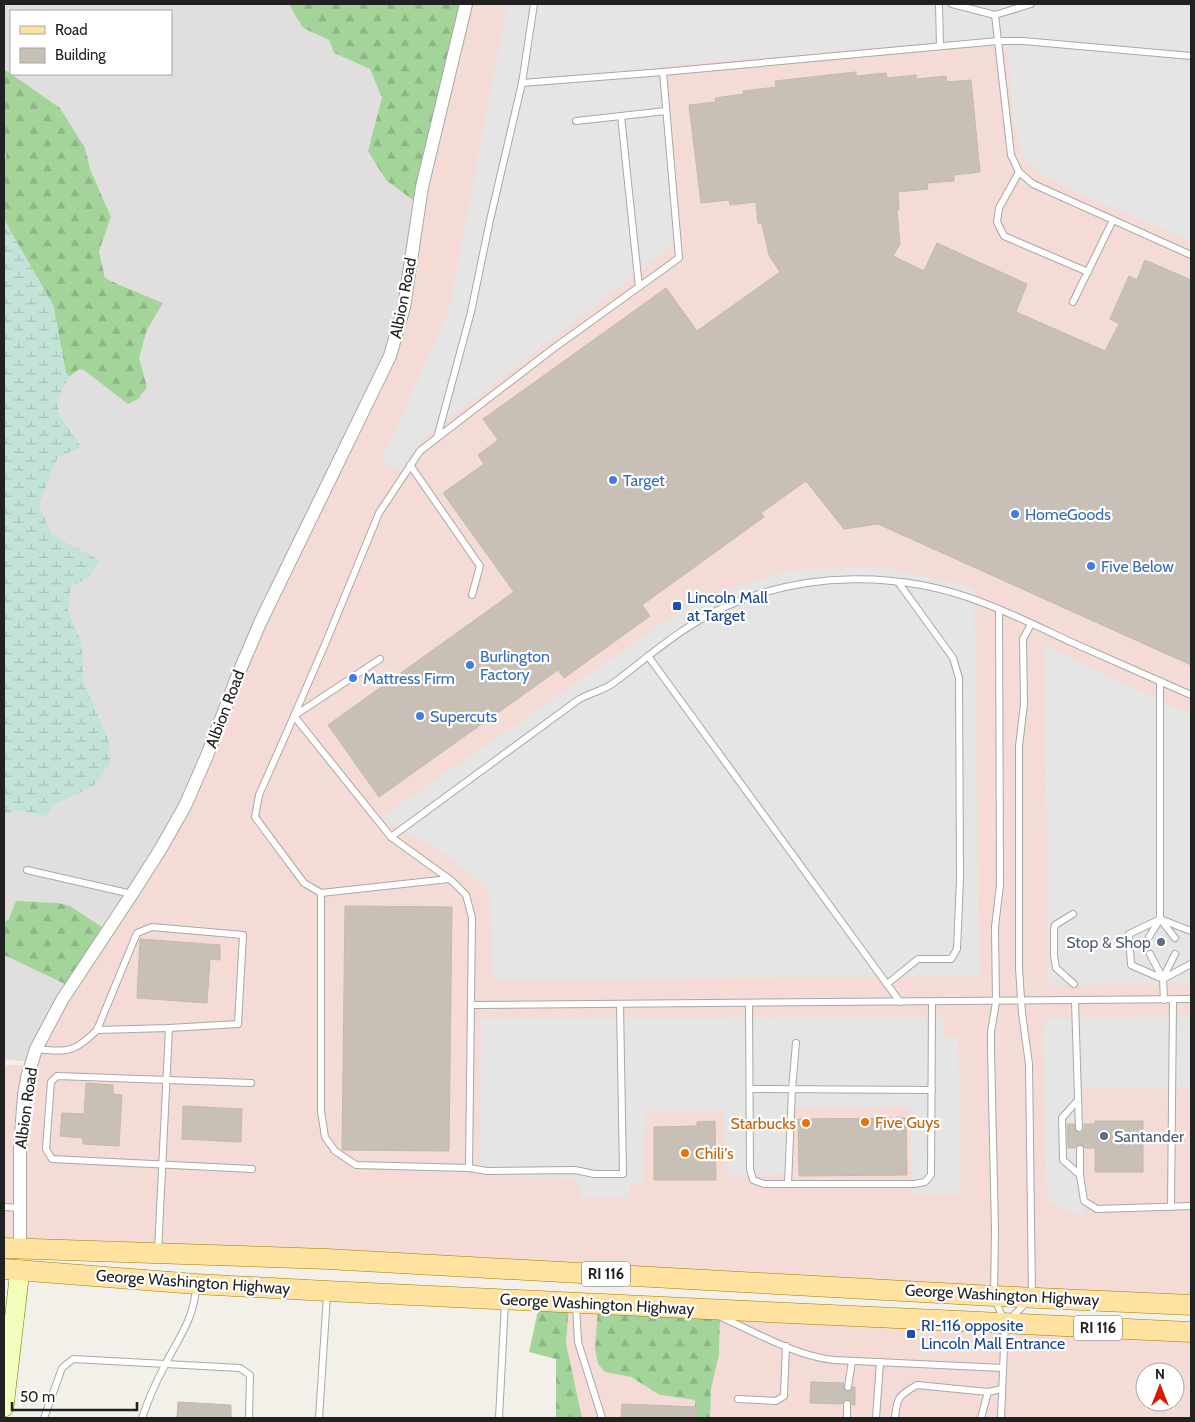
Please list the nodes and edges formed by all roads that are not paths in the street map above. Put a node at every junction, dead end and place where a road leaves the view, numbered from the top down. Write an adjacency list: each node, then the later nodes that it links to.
1 (466, 4): 36 (street, Albion Road)
2 (534, 4): 11 (lane)
3 (939, 4): 8 (lane)
4 (952, 4): 6 (lane)
5 (1031, 4): 6 (lane)
6 (995, 15): 7 (lane)
7 (998, 41): 8 (lane); 9 (lane); 15 (lane)
8 (940, 46): 10 (lane)
9 (1191, 56)
10 (663, 72): 11 (lane); 12 (lane)
11 (522, 83): 21 (lane)
12 (666, 112): 13 (lane); 19 (lane)
13 (621, 116): 14 (lane); 19 (lane)
14 (576, 121)
15 (1019, 172): 16 (lane); 18 (lane)
16 (1113, 220): 17 (lane); 18 (lane)
17 (1191, 256)
18 (1088, 272): 20 (lane)
19 (639, 287): 21 (lane)
20 (1074, 302)
21 (437, 438): 22 (lane)
22 (410, 466): 24 (lane); 31 (lane)
23 (898, 582): 25 (lane); 27 (lane); 46 (lane)
24 (472, 595)
25 (998, 610): 26 (lane); 54 (lane)
26 (1031, 624): 29 (lane); 55 (lane)
27 (648, 656): 32 (lane); 46 (lane)
28 (380, 660): 31 (lane)
29 (1160, 681): 30 (lane); 38 (lane)
30 (1191, 695)
31 (294, 716): 32 (lane); 35 (lane)
32 (391, 837): 34 (lane)
33 (27, 870): 36 (lane)
34 (449, 879): 35 (lane); 58 (lane)
35 (321, 892): 73 (lane)
36 (132, 894): 62 (street, Albion Road)
37 (1073, 914): 47 (lane)
38 (1160, 919): 39 (lane); 40 (lane); 41 (lane); 45 (lane)
39 (1191, 931)
40 (1149, 937)
41 (1175, 938)
42 (1150, 954): 45 (lane)
43 (1175, 954): 45 (lane)
44 (1191, 964): 45 (lane)
45 (1163, 979): 48 (lane)
46 (887, 984): 52 (lane)
47 (1074, 984)
48 (1164, 1000): 49 (lane); 51 (lane)
49 (1173, 1000): 50 (lane); 78 (lane)
50 (1191, 1000)
51 (1075, 1001): 55 (lane); 68 (lane)
52 (900, 1002): 53 (lane); 57 (lane)
53 (932, 1002): 54 (lane); 67 (lane)
54 (996, 1002): 55 (lane); 85 (lane)
55 (1021, 1002): 86 (lane)
56 (620, 1004): 57 (lane); 58 (lane); 73 (lane)
57 (749, 1004): 65 (lane)
58 (470, 1005): 73 (lane)
59 (169, 1028): 60 (lane); 60 (lane); 63 (lane)
60 (97, 1030): 62 (lane)
61 (796, 1043): 66 (lane)
62 (36, 1049): 79 (street, Albion Road)
63 (166, 1080): 64 (lane); 71 (lane); 71 (lane)
64 (251, 1083)
65 (750, 1089): 66 (lane); 75 (lane)
66 (792, 1089): 67 (lane); 75 (lane)
67 (932, 1090): 75 (lane)
68 (1078, 1100): 69 (lane); 74 (lane)
69 (1079, 1128)
70 (1080, 1149): 74 (lane)
71 (162, 1164): 72 (lane); 81 (lane)
72 (252, 1168)
73 (469, 1168)
74 (1080, 1175): 78 (lane)
75 (788, 1184)
76 (1191, 1206): 78 (lane)
77 (4, 1207): 79 (lane)
78 (1171, 1207)
79 (20, 1208): 80 (street, Albion Road)
80 (12, 1249): 81 (main road, George Washington Highway / RI 116); 82 (main road, Albion Road)
81 (158, 1253): 85 (main road, George Washington Highway / RI 116)
82 (12, 1269): 83 (main road, George Washington Highway / RI 116); 103 (main road, Albion Road)
83 (196, 1284): 84 (main road, George Washington Highway / RI 116); 96 (lane)
84 (327, 1291): 87 (main road, George Washington Highway / RI 116); 107 (lane)
85 (994, 1296): 86 (main road, George Washington Highway / RI 116); 91 (lane)
86 (1032, 1297): 89 (main road, George Washington Highway / RI 116); 91 (lane)
87 (505, 1300): 88 (main road, George Washington Highway / RI 116); 108 (lane)
88 (576, 1303): 90 (main road, George Washington Highway / RI 116); 109 (lane)
89 (1191, 1305)
90 (702, 1309): 91 (main road, George Washington Highway / RI 116); 93 (lane)
91 (1005, 1324): 92 (main road, George Washington Highway / RI 116); 97 (lane)
92 (1191, 1332)
93 (786, 1346): 94 (lane); 101 (lane)
94 (852, 1361): 95 (lane); 98 (lane)
95 (880, 1362): 97 (lane); 111 (lane)
96 (165, 1364): 104 (lane); 105 (lane); 106 (lane)
97 (1003, 1368): 99 (lane)
98 (848, 1387)
99 (1002, 1389): 100 (lane); 114 (lane)
100 (988, 1392): 112 (lane); 113 (lane)
101 (738, 1399)
102 (847, 1404): 110 (lane)
103 (4, 1407)
104 (44, 1418)
105 (142, 1418)
106 (249, 1418)
107 (320, 1418)
108 (499, 1418)
109 (602, 1418)
110 (847, 1418)
111 (876, 1418)
112 (894, 1418)
113 (981, 1418)
114 (1001, 1418)

